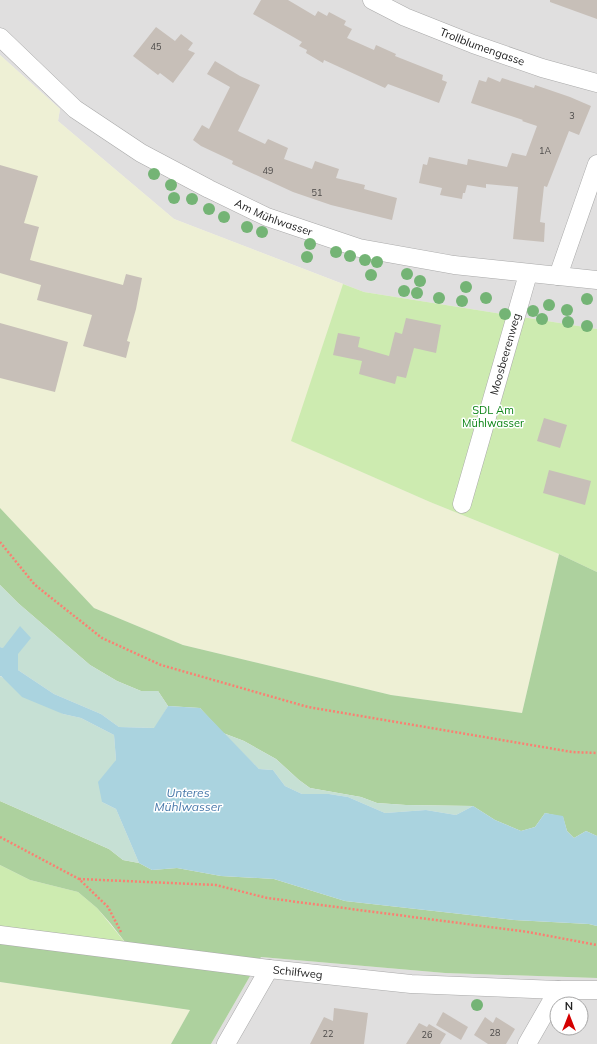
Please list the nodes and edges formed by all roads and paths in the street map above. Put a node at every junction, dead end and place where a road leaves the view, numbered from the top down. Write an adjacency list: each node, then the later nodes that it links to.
1 (372, 0): 3 (street, Trollblumengasse)
2 (0, 37): 5 (street, Am Mühlwasser)
3 (597, 83)
4 (597, 164): 6 (street)
5 (528, 274): 6 (street, Am Mühlwasser); 8 (street, Moosbeerenweg)
6 (558, 276): 7 (street, Am Mühlwasser)
7 (597, 280)
8 (462, 504)
9 (0, 542): 10 (path)
10 (597, 753)
11 (0, 837): 12 (path)
12 (79, 878): 14 (path); 15 (path)
13 (0, 935): 15 (street, Schilfweg)
14 (597, 945)
15 (132, 952): 16 (street, Schilfweg)
16 (269, 969): 17 (street, Schilfweg); 19 (street)
17 (558, 990): 18 (street, Schilfweg); 20 (street)
18 (597, 990)
19 (226, 1044)
20 (527, 1044)

